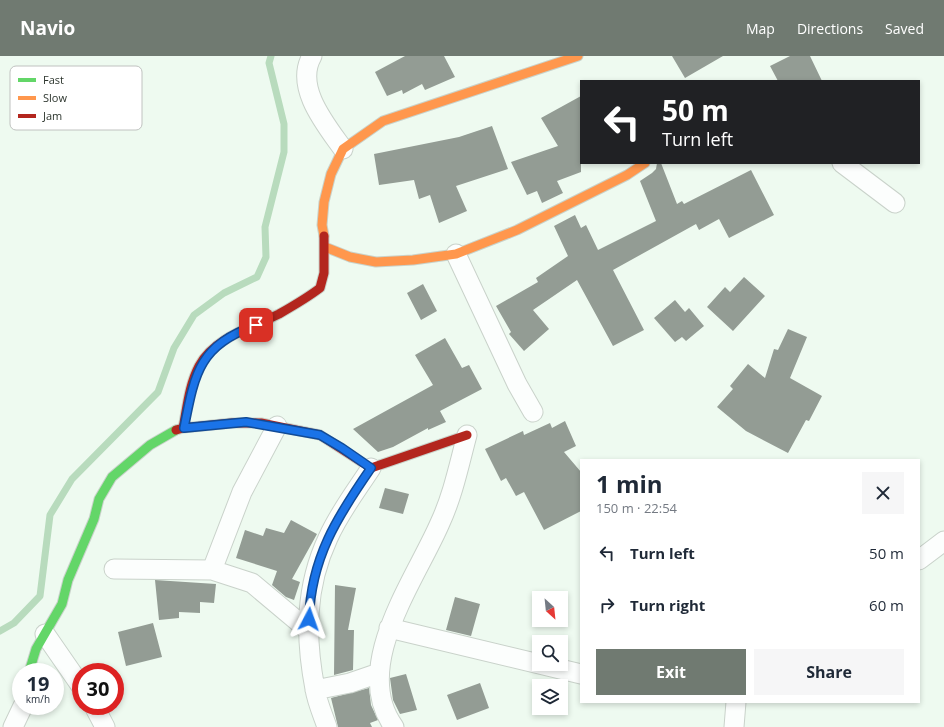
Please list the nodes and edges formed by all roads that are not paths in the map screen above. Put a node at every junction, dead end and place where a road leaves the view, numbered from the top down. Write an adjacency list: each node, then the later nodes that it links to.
1 (312, 56): 3 (street)
2 (578, 56): 3 (street)
3 (343, 149): 7 (street)
4 (644, 164): 8 (street)
5 (843, 164): 6 (street)
6 (895, 202)
7 (325, 247): 8 (street); 11 (street)
8 (456, 254): 9 (street)
9 (533, 412)
10 (277, 426): 11 (street); 13 (street); 17 (street)
11 (184, 428): 20 (street)
12 (467, 435): 13 (street); 18 (street)
13 (371, 468): 19 (street)
14 (944, 541): 15 (street)
15 (920, 559)
16 (114, 570): 17 (street)
17 (212, 570): 19 (street)
18 (389, 628): 23 (street); 24 (street)
19 (308, 630): 25 (street)
20 (45, 634): 21 (street); 22 (street)
21 (32, 663)
22 (72, 673)
23 (379, 673): 25 (street); 32 (street)
24 (580, 674)
25 (315, 690): 31 (street)
26 (736, 703): 33 (street)
27 (18, 715): 29 (street)
28 (99, 715): 30 (street)
29 (12, 727)
30 (105, 727)
31 (327, 727)
32 (394, 727)
33 (734, 727)

